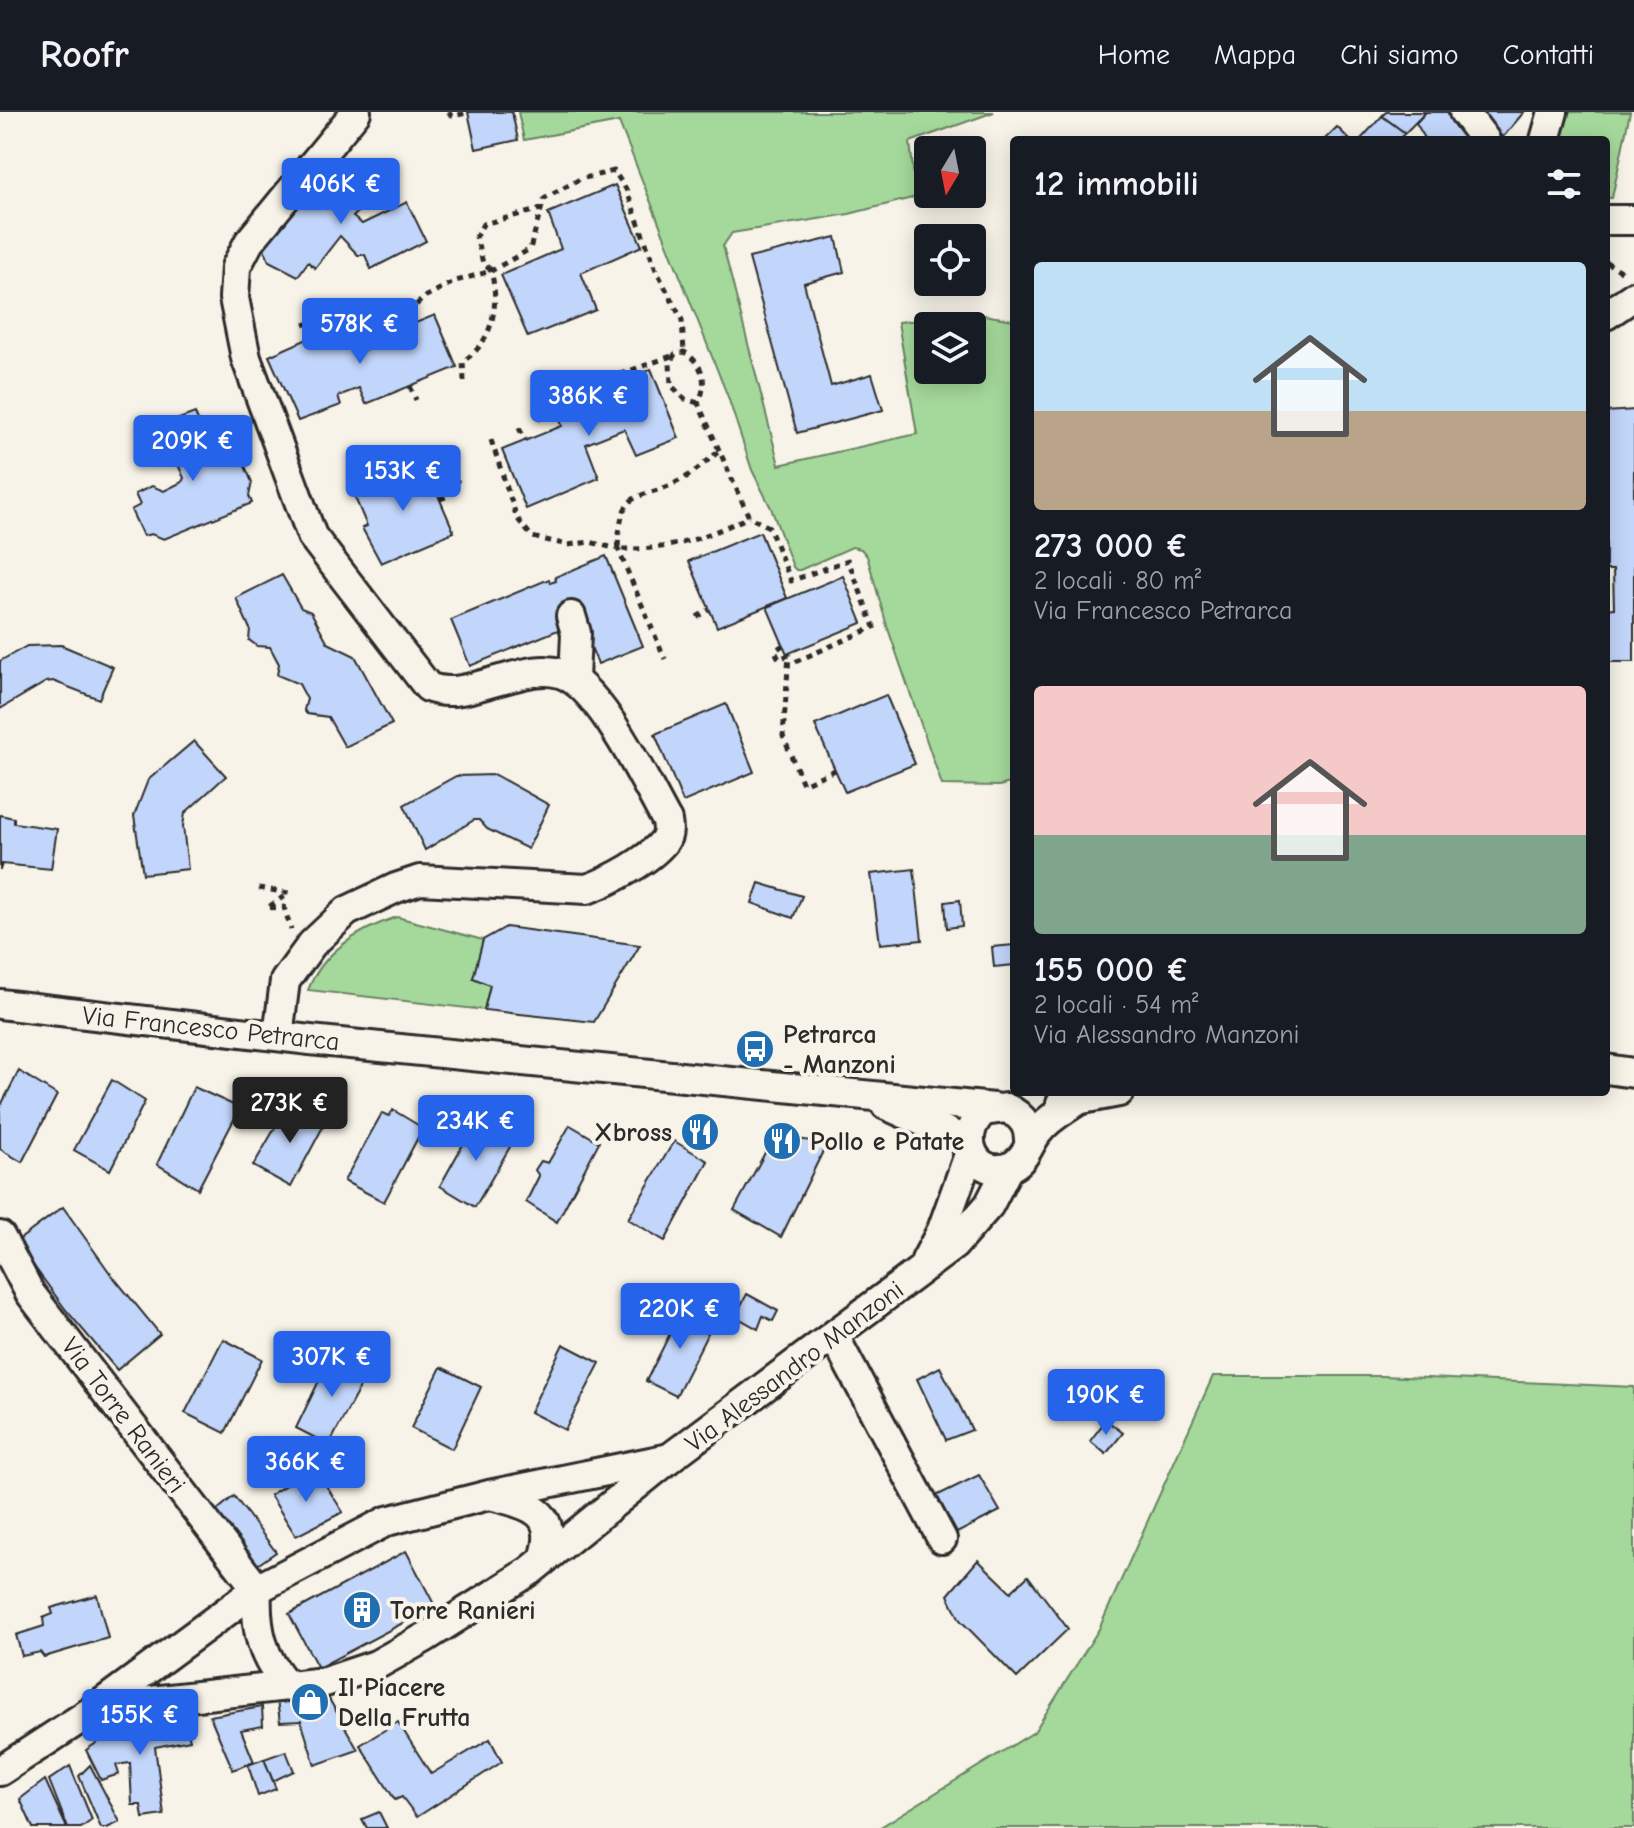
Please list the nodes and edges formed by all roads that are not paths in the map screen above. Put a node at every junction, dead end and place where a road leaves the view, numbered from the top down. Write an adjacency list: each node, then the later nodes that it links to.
1 (356, 112): 11 (street)
2 (1464, 112): 4 (street)
3 (1553, 112): 5 (street)
4 (1482, 136)
5 (1546, 136)
6 (1610, 220): 7 (street)
7 (1634, 220)
8 (1634, 296): 9 (street)
9 (1610, 312)
10 (571, 616): 11 (street)
11 (574, 680): 13 (street)
12 (0, 1004): 13 (street, Via Francesco Petrarca)
13 (278, 1036): 16 (street, Via Francesco Petrarca)
14 (1610, 1070): 15 (street)
15 (1634, 1073)
16 (851, 1094): 19 (street, Via Francesco Petrarca); 20 (street, Via Francesco Petrarca)
17 (1100, 1096): 18 (street)
18 (1077, 1101): 19 (street); 21 (street)
19 (998, 1108): 20 (street); 21 (street)
20 (970, 1146): 22 (street); 24 (street, Via Alessandro Manzoni)
21 (1029, 1146): 22 (street)
22 (1008, 1168): 24 (street, Via Alessandro Manzoni)
23 (0, 1236): 26 (street, Via Torre Ranieri)
24 (916, 1274): 27 (street, Via Alessandro Manzoni)
25 (0, 1288): 26 (street)
26 (30, 1293): 32 (street, Via Torre Ranieri)
27 (834, 1336): 28 (street, Via Alessandro Manzoni); 30 (street)
28 (671, 1457): 29 (street, Via Alessandro Manzoni); 31 (street, Via Alessandro Manzoni)
29 (489, 1495): 31 (street); 32 (street, Via Alessandro Manzoni)
30 (942, 1539)
31 (544, 1559): 33 (street, Via Alessandro Manzoni)
32 (257, 1589): 33 (street); 34 (street, Via Alessandro Manzoni)
33 (289, 1686): 34 (street, Via Alessandro Manzoni)
34 (86, 1715): 35 (street, Via Alessandro Manzoni)
35 (0, 1771)

